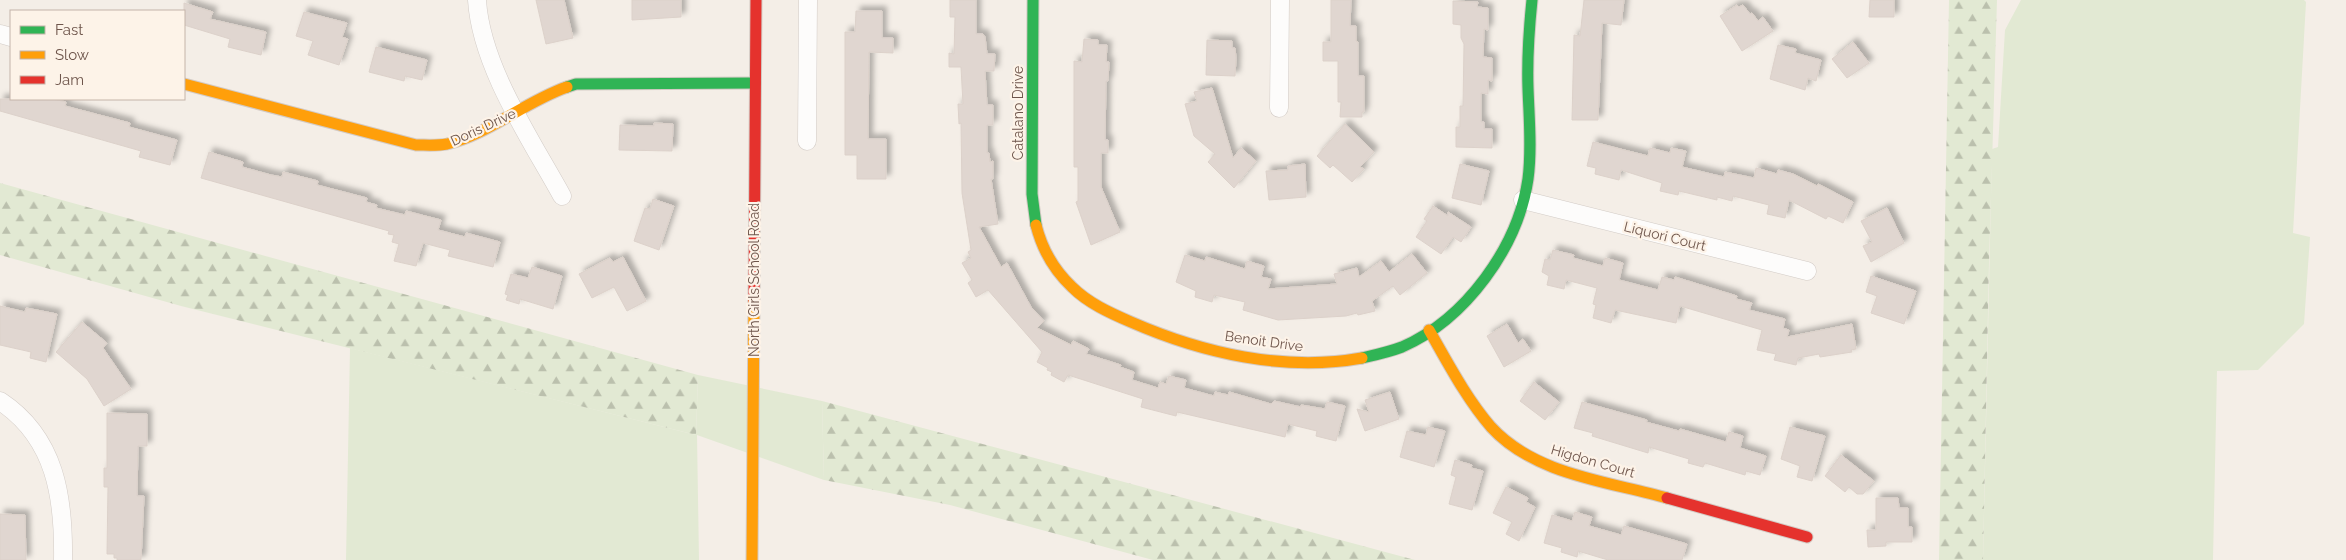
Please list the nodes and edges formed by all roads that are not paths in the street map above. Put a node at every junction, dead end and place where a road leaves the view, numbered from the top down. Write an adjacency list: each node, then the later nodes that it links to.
1 (477, 0): 10 (street)
2 (756, 0): 7 (street, North Girls School Road)
3 (808, 0): 11 (street)
4 (1033, 0): 14 (street, Catalano Drive)
5 (1280, 0): 9 (street)
6 (1532, 0): 13 (street, Benoit Drive)
7 (755, 83): 10 (street, Doris Drive); 20 (street, North Girls School Road)
8 (185, 84): 10 (street, Doris Drive)
9 (1279, 108)
10 (516, 112): 12 (street)
11 (807, 141)
12 (562, 196)
13 (1523, 200): 15 (street, Liquori Court); 16 (street, Benoit Drive)
14 (1036, 226): 16 (street, Benoit Drive)
15 (1807, 271)
16 (1429, 330): 18 (street, Higdon Court)
17 (0, 400): 19 (street)
18 (1807, 537)
19 (64, 560)
20 (752, 560)

